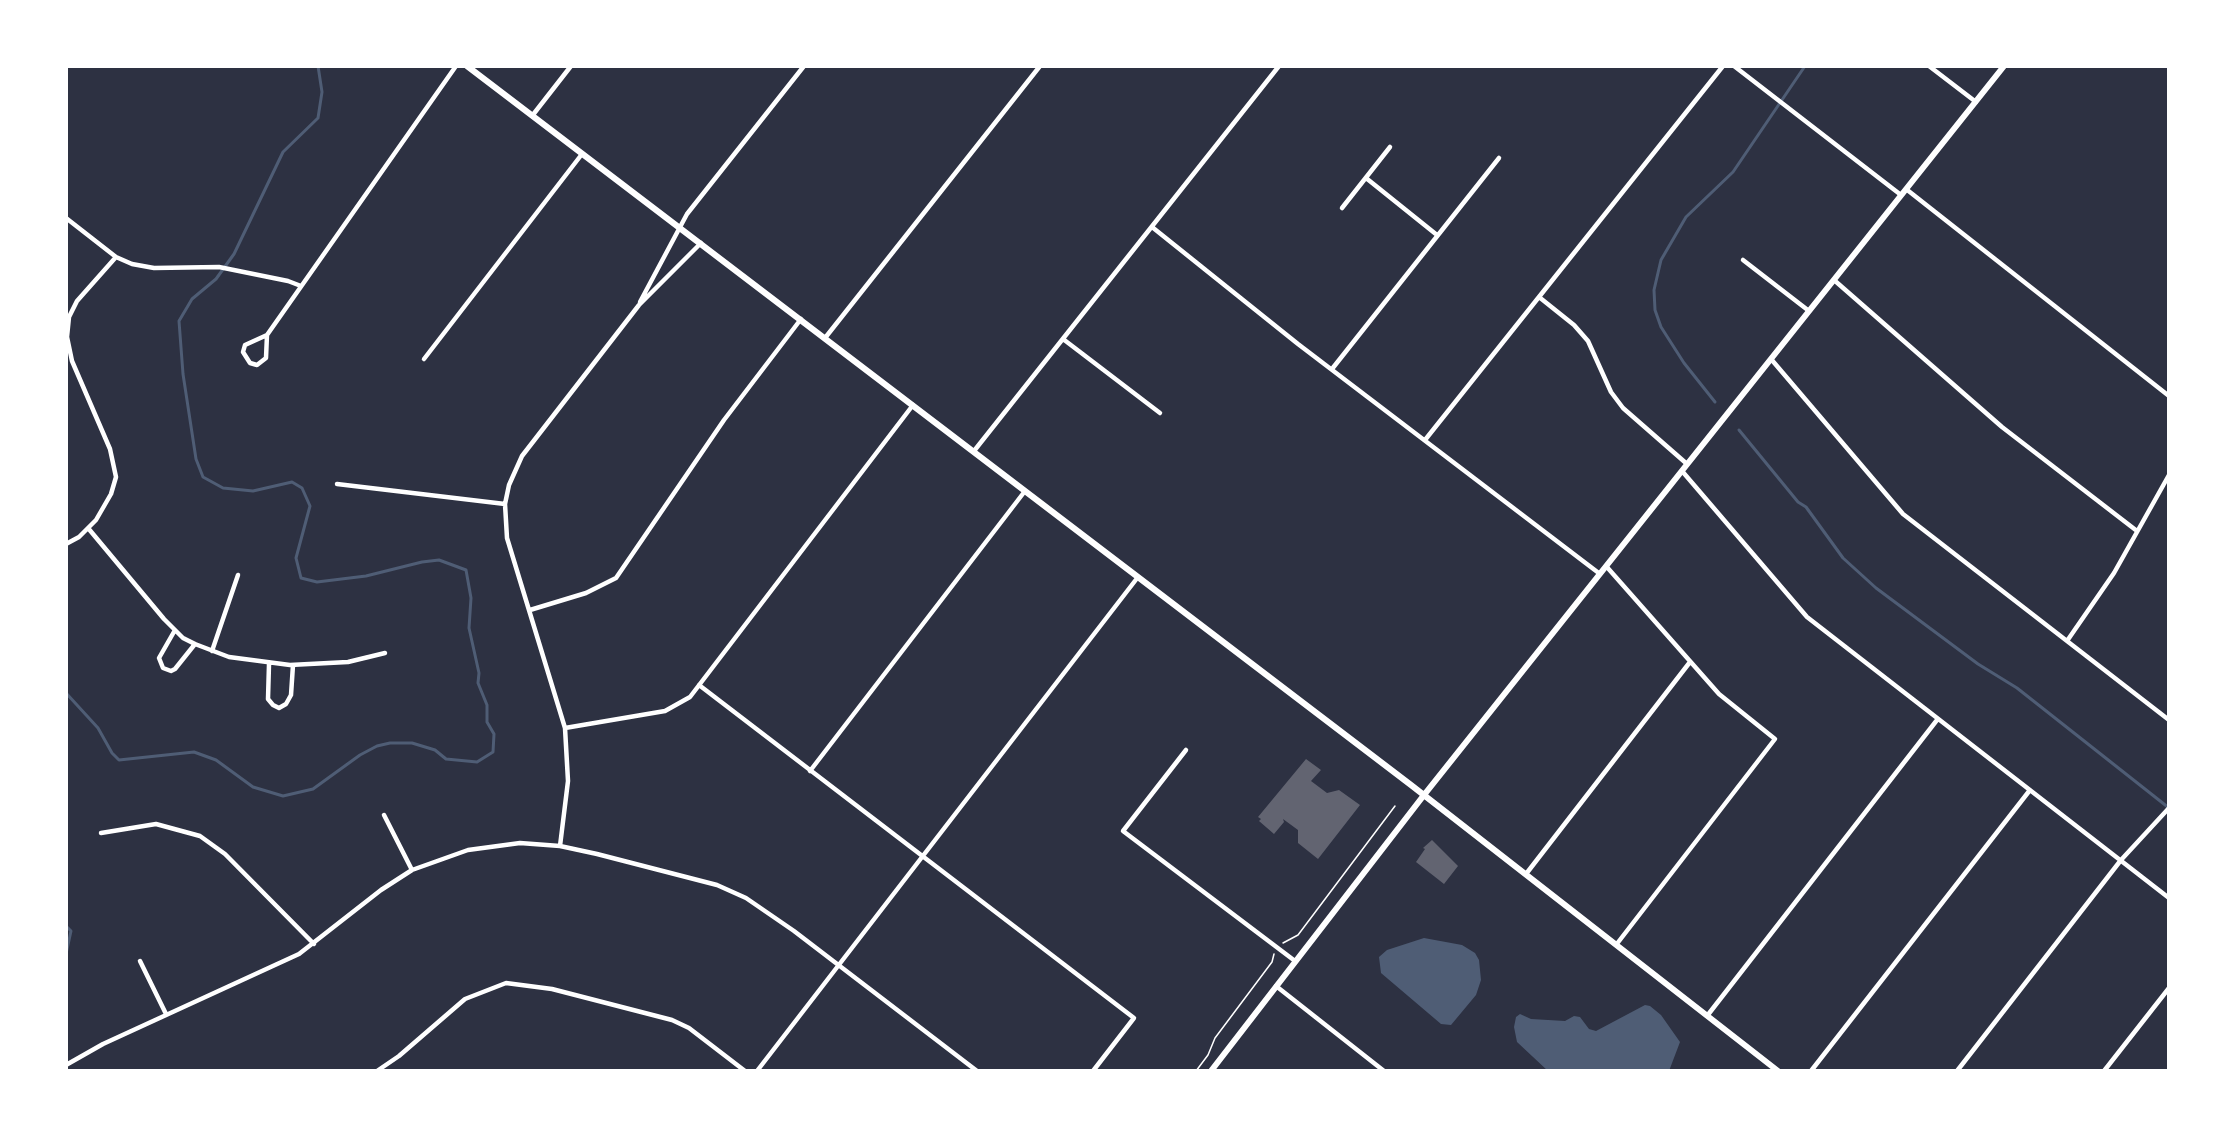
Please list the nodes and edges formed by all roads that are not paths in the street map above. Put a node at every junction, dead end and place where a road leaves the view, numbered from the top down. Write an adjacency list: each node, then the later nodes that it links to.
1 (456, 66): 28 (street)
2 (467, 66): 12 (main road)
3 (571, 66): 12 (street)
4 (804, 66): 22 (street)
5 (1040, 66): 34 (street)
6 (1279, 66): 21 (street)
7 (1723, 66): 29 (street)
8 (1734, 66): 18 (street)
9 (1929, 66): 11 (street)
10 (2004, 66): 11 (main road)
11 (1976, 102): 17 (main road)
12 (532, 116): 14 (main road)
13 (1390, 147): 16 (street)
14 (582, 154): 22 (main road); 36 (street)
15 (1499, 158): 23 (street)
16 (1366, 178): 19 (street); 23 (street)
17 (1906, 189): 18 (main road); 39 (street)
18 (1901, 195): 27 (main road)
19 (1342, 208)
20 (66, 218): 25 (street)
21 (1152, 227): 35 (street); 38 (street)
22 (680, 228): 24 (main road); 30 (street)
23 (1437, 235): 38 (street)
24 (701, 243): 30 (street); 32 (main road)
25 (116, 256): 28 (street); 50 (street)
26 (1743, 260): 31 (street)
27 (1834, 280): 31 (main road); 51 (street)
28 (301, 286): 33 (street)
29 (1539, 297): 42 (street); 44 (street)
30 (639, 305): 49 (street)
31 (1809, 311): 37 (main road)
32 (801, 319): 34 (main road); 57 (street)
33 (267, 335): 33 (street)
34 (825, 338): 40 (main road)
35 (1063, 339): 41 (street); 43 (street)
36 (424, 359)
37 (1771, 359): 44 (main road); 59 (street)
38 (1332, 369): 42 (street)
39 (2169, 396)
40 (913, 405): 43 (main road); 66 (street)
41 (1160, 414)
42 (1425, 440): 55 (street)
43 (974, 452): 48 (main road)
44 (1687, 464): 45 (main road)
45 (1682, 471): 53 (main road); 67 (street)
46 (2169, 475): 51 (street)
47 (337, 484): 49 (street)
48 (1025, 491): 56 (main road); 71 (street)
49 (505, 504): 57 (street)
50 (88, 528): 52 (street); 58 (street)
51 (2137, 531): 59 (street)
52 (66, 544)
53 (1606, 566): 55 (main road); 63 (street)
54 (238, 574): 61 (street)
55 (1600, 574): 73 (main road)
56 (1138, 577): 73 (main road); 78 (street)
57 (530, 610): 69 (street)
58 (175, 630): 60 (street); 60 (street)
59 (2067, 641): 68 (street)
60 (195, 644): 61 (street)
61 (212, 651): 64 (street)
62 (385, 653): 65 (street)
63 (1690, 662): 81 (street); 84 (street)
64 (269, 664): 65 (street); 65 (street)
65 (293, 665)
66 (699, 685): 69 (street); 71 (street)
67 (1937, 720): 72 (street); 91 (street)
68 (2169, 720)
69 (565, 728): 77 (street)
70 (1186, 750): 86 (street)
71 (810, 771): 78 (street)
72 (2030, 790): 79 (street); 101 (street)
73 (1424, 795): 81 (main road); 86 (main road)
74 (2169, 808): 79 (street)
75 (384, 815): 80 (street)
76 (101, 833): 83 (street)
77 (560, 846): 80 (street); 87 (street)
78 (922, 857): 87 (street); 97 (street)
79 (2121, 860): 82 (street); 102 (street)
80 (412, 870): 83 (street)
81 (1526, 874): 84 (main road)
82 (2169, 898)
83 (314, 944): 90 (street)
84 (1616, 945): 91 (main road)
85 (140, 961): 90 (street)
86 (1295, 962): 88 (main road)
87 (839, 965): 95 (street); 96 (street)
88 (1276, 986): 98 (main road); 99 (street)
89 (2169, 988): 103 (street)
90 (166, 1014): 92 (street)
91 (1707, 1016): 100 (main road)
92 (66, 1065)
93 (377, 1071): 94 (street)
94 (745, 1071)
95 (757, 1071)
96 (977, 1071)
97 (1094, 1071)
98 (1211, 1071)
99 (1384, 1071)
100 (1778, 1071)
101 (1811, 1071)
102 (1957, 1071)
103 (2104, 1071)

